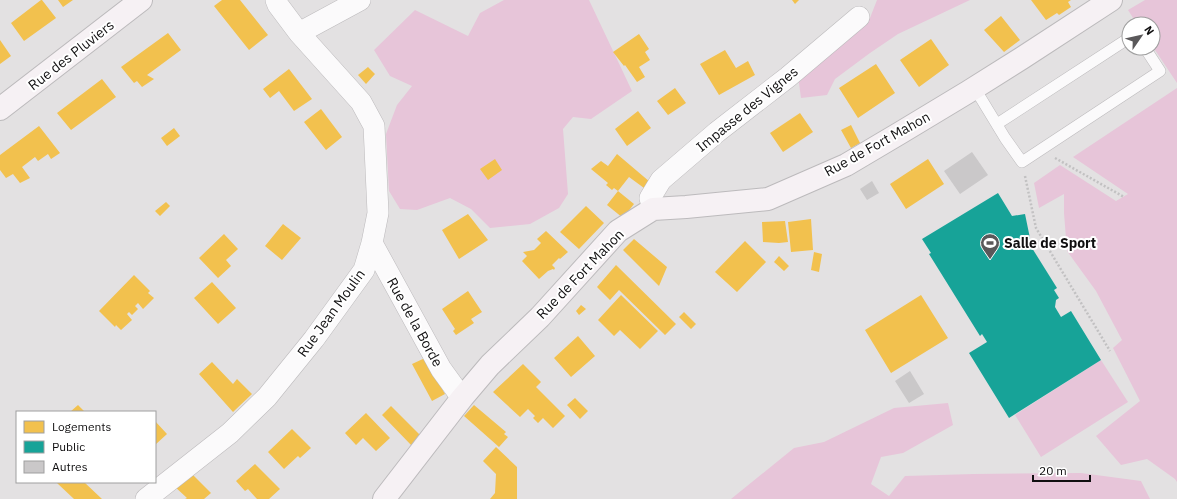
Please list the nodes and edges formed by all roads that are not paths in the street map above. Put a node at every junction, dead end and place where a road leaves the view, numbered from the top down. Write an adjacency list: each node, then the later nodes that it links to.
1 (141, 0): 10 (street, Rue des Pluviers)
2 (276, 0): 6 (street, Rue Jean Moulin)
3 (360, 0): 6 (street)
4 (1111, 0): 9 (street, Rue de Fort Mahon)
5 (859, 17): 12 (street, Impasse des Vignes)
6 (299, 34): 13 (street, Rue Jean Moulin)
7 (1121, 43): 11 (lane)
8 (1150, 56): 11 (lane)
9 (974, 87): 11 (lane); 12 (street, Rue de Fort Mahon)
10 (0, 109)
11 (998, 124)
12 (653, 209): 14 (street, Rue de Fort Mahon)
13 (372, 243): 14 (street, Rue de la Borde); 15 (street, Rue Jean Moulin)
14 (462, 398): 16 (street, Rue de Fort Mahon)
15 (146, 499)
16 (384, 499)

